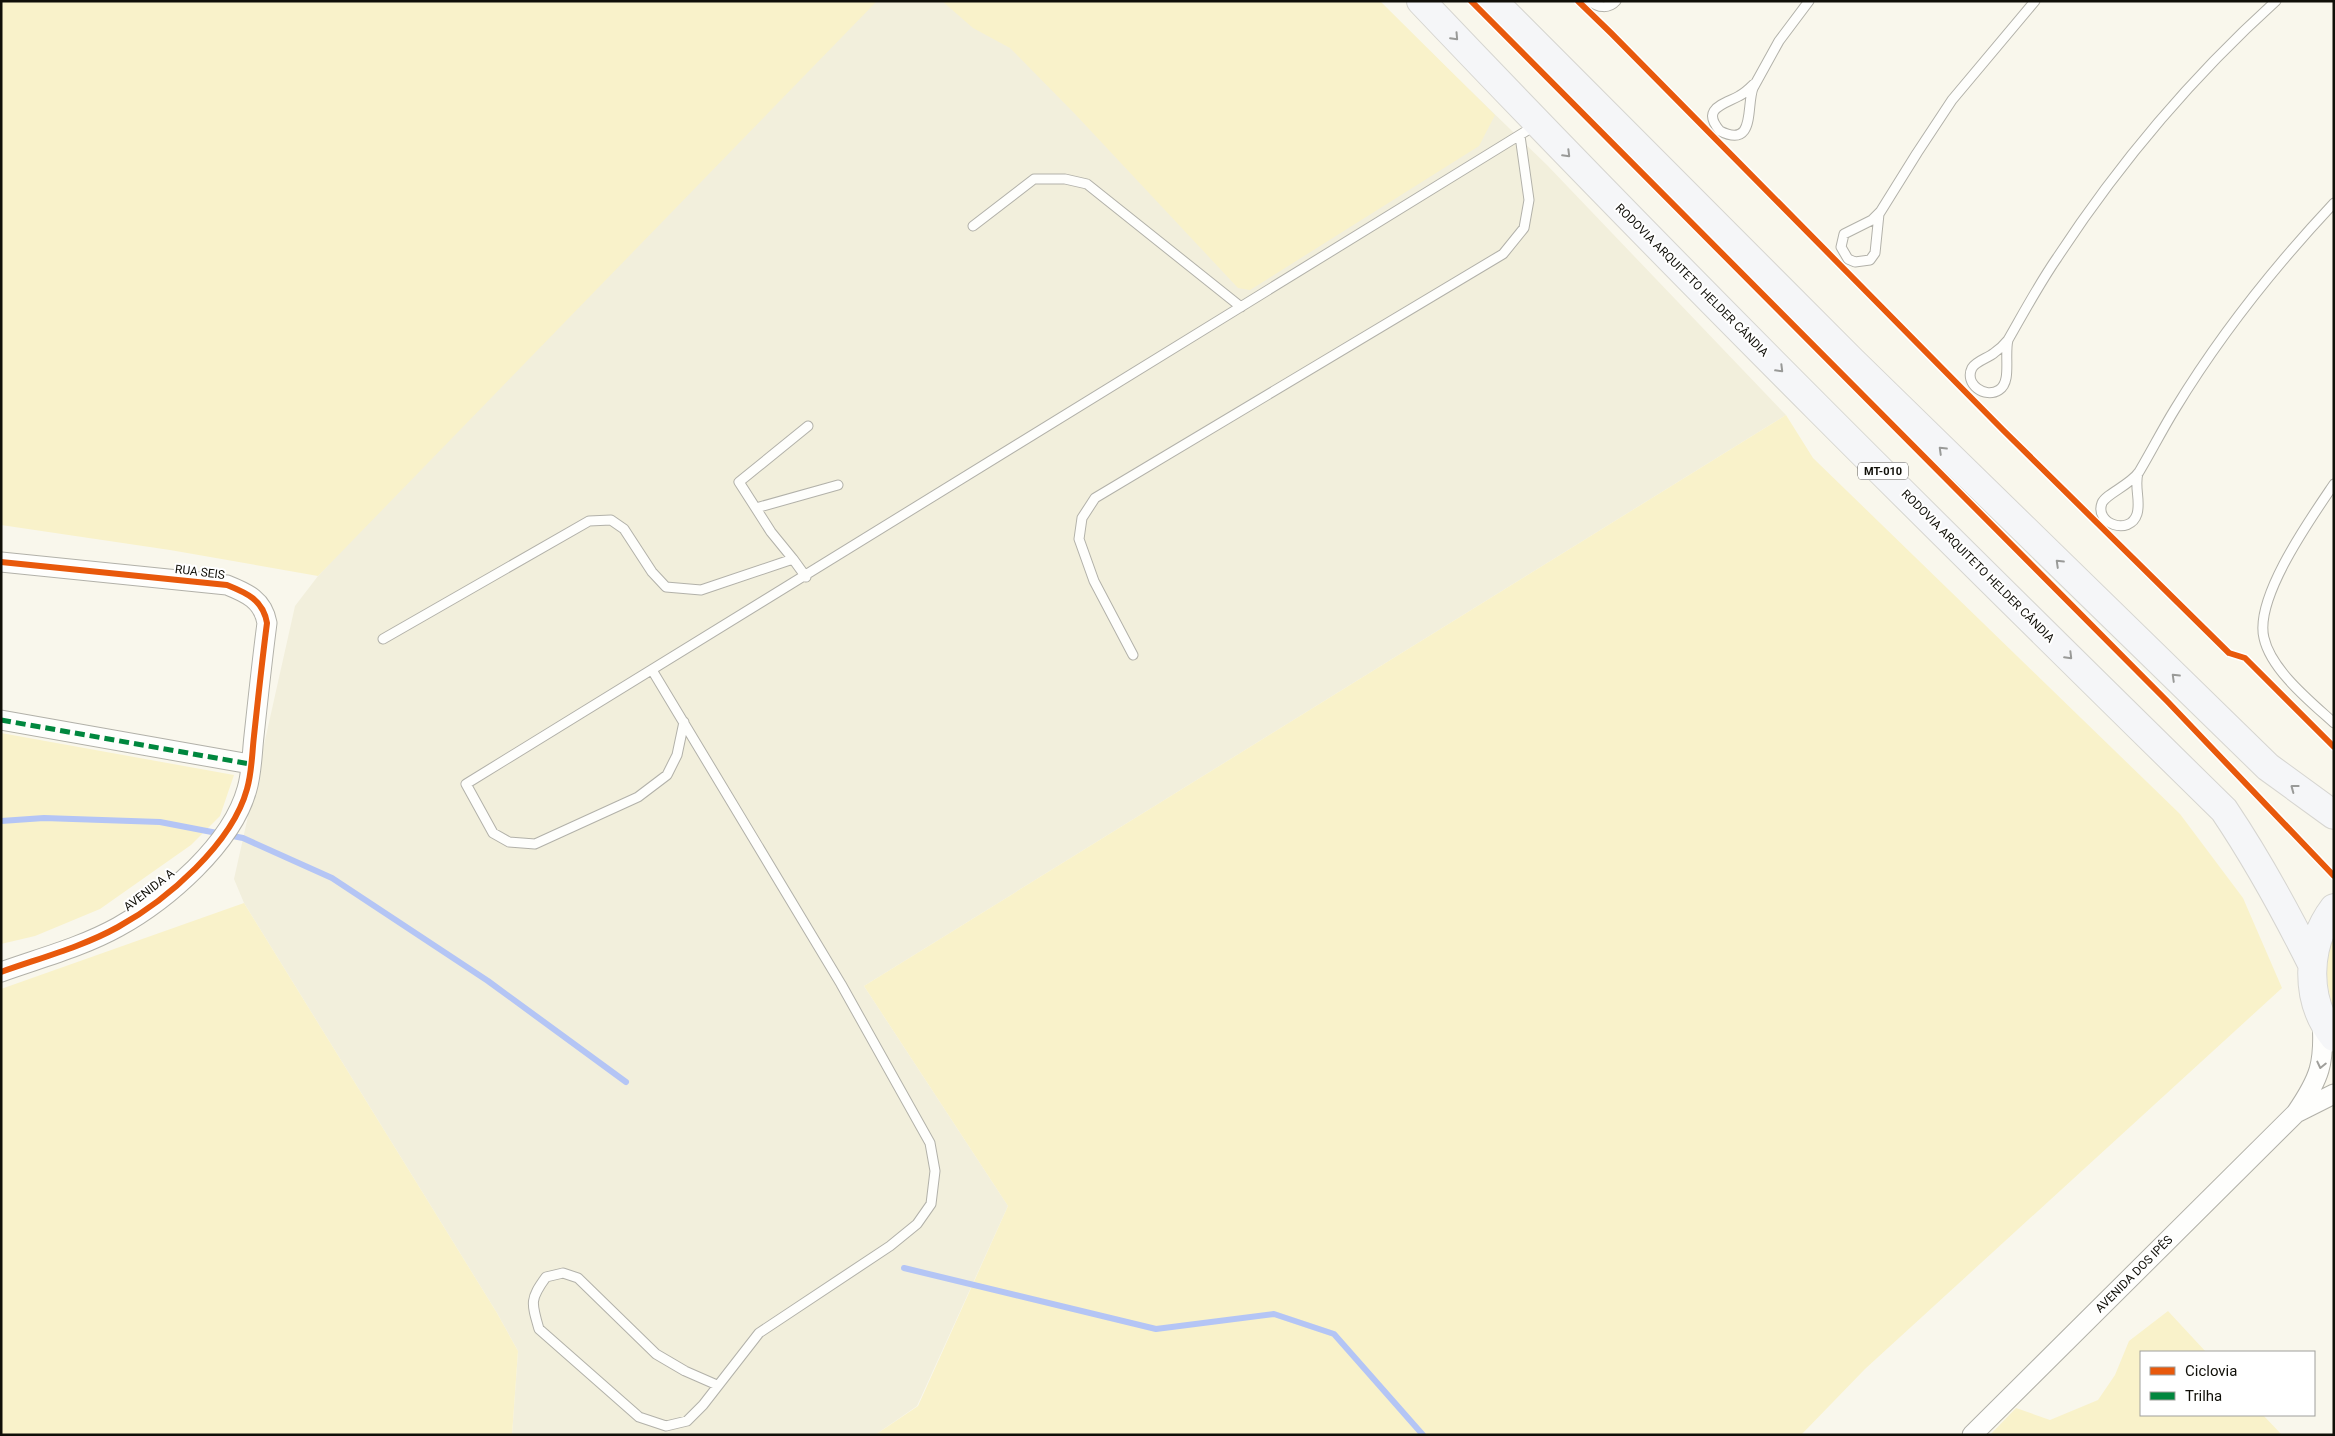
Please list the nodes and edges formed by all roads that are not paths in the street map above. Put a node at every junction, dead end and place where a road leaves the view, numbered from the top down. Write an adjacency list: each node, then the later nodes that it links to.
1 (1421, 1): 9 (main road, RODOVIA ARQUITETO HELDER CÂNDIA / MT-010, one-way to 9)
2 (1493, 1): 30 (main road, one-way to 2)
3 (1590, 1): 4 (lane)
4 (1616, 1)
5 (1809, 1): 8 (lane)
6 (2036, 1): 11 (lane)
7 (2276, 1): 14 (lane)
8 (1754, 84): 8 (lane)
9 (1529, 130): 13 (lane); 24 (lane); 32 (main road, RODOVIA ARQUITETO HELDER CÂNDIA / MT-010, one-way to 32)
10 (2334, 203): 16 (lane)
11 (1881, 211): 11 (lane)
12 (972, 226): 13 (lane)
13 (1241, 307): 22 (lane)
14 (2008, 340): 14 (lane)
15 (808, 426): 19 (lane)
16 (2138, 473): 16 (lane)
17 (2334, 484): 28 (lane)
18 (838, 485): 19 (lane)
19 (756, 508): 20 (lane)
20 (793, 558): 22 (lane); 23 (lane)
21 (1, 562): 29 (street, RUA SEIS)
22 (806, 577): 25 (lane)
23 (383, 639)
24 (1133, 655)
25 (652, 670): 27 (lane); 27 (lane)
26 (1, 720): 29 (street)
27 (684, 722): 37 (lane)
28 (2334, 724)
29 (250, 764): 33 (street, AVENIDA A)
30 (2334, 815)
31 (2334, 908): 32 (main road)
32 (2312, 964): 34 (main road, MT-010)
33 (1, 972)
34 (2328, 1027): 36 (street, AVENIDA DOS IPÊS, one-way to 36)
35 (2334, 1094): 36 (street, AVENIDA DOS IPÊS)
36 (2296, 1113): 38 (street, AVENIDA DOS IPÊS)
37 (717, 1386): 37 (lane)
38 (1972, 1435)

